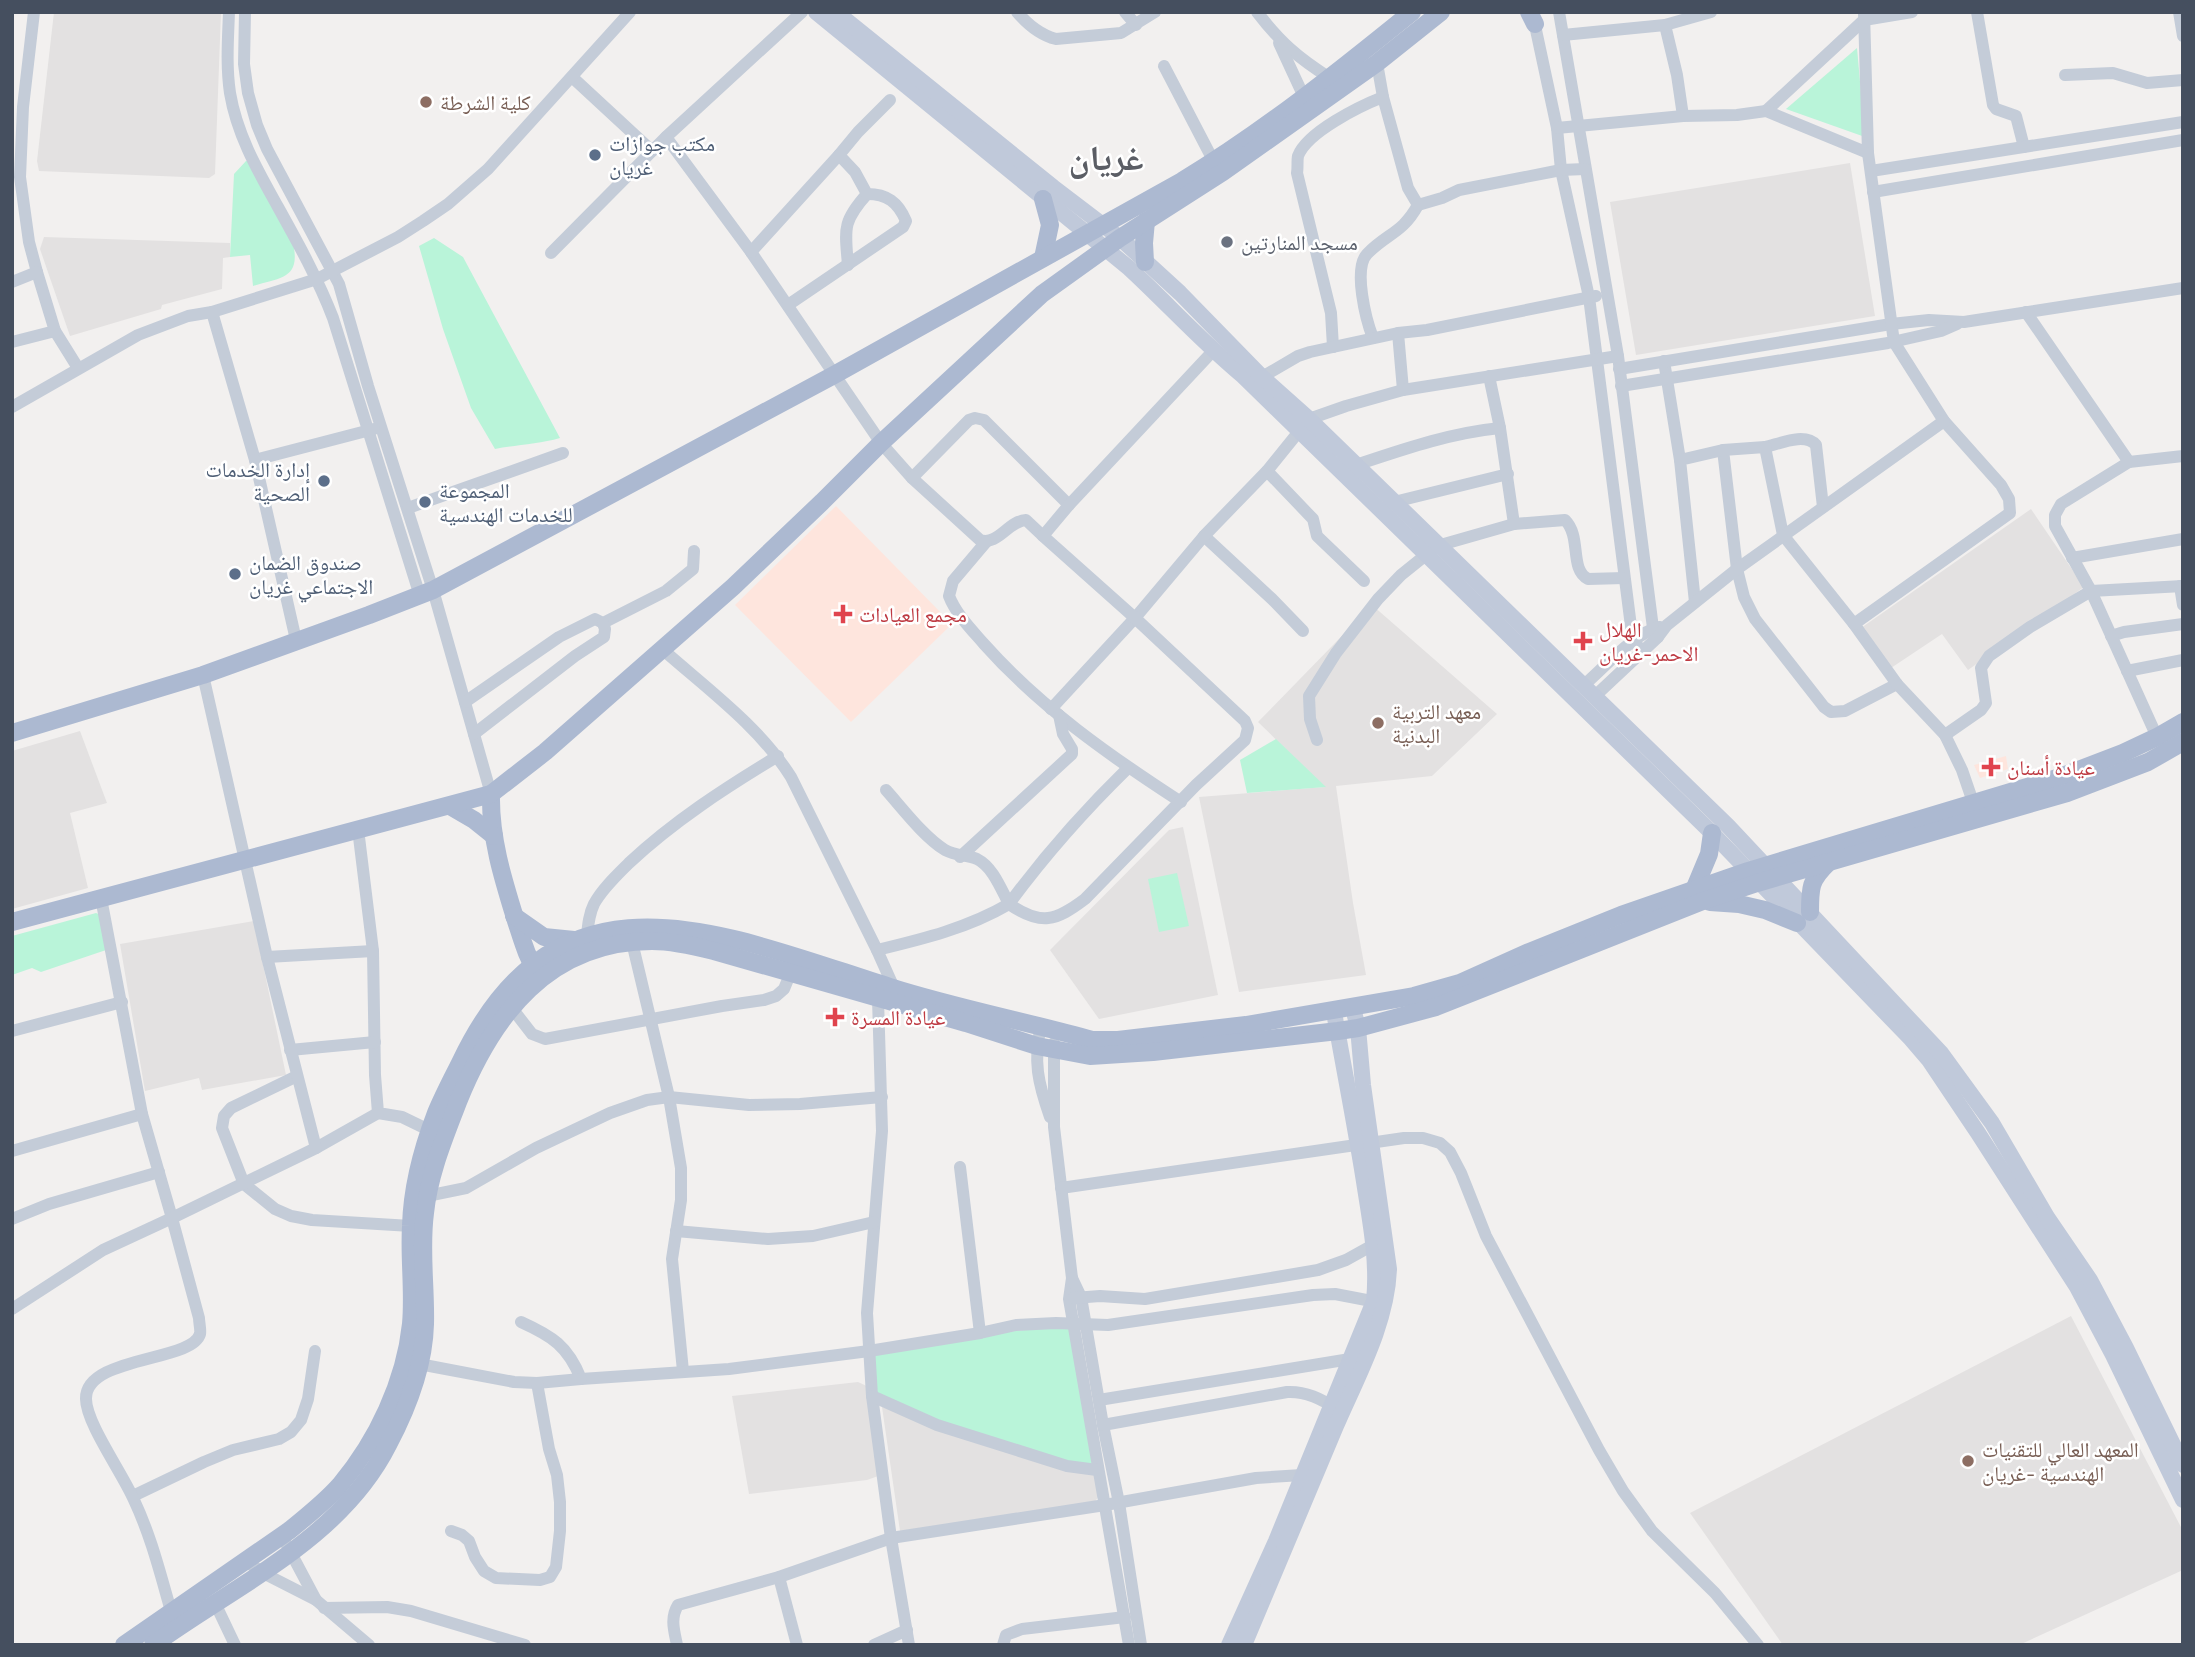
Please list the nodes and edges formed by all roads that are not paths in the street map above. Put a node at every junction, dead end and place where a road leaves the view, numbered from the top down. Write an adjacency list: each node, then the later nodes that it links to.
1 (34, 12): 52 (street)
2 (229, 12): 23 (street)
3 (245, 12): 24 (street)
4 (630, 12): 31 (street)
5 (802, 12): 42 (street)
6 (816, 12): 55 (main road)
7 (836, 12): 58 (main road)
8 (1017, 12): 21 (street)
9 (1125, 12): 21 (street)
10 (1155, 12): 21 (street)
11 (1257, 12): 27 (street)
12 (1412, 12): 32 (main road)
13 (1441, 12): 28 (main road)
14 (1559, 12): 25 (street)
15 (1711, 12): 22 (street)
16 (1912, 12): 20 (street)
17 (1978, 12): 44 (street)
18 (2179, 12): 26 (street)
19 (1532, 16): 41 (street)
20 (1864, 16): 37 (street); 46 (street)
21 (1136, 25)
22 (1665, 25): 25 (street); 38 (street)
23 (228, 35): 24 (street); 70 (street)
24 (243, 35): 69 (street)
25 (1563, 35): 40 (street)
26 (2183, 36)
27 (1278, 39): 32 (street); 34 (street)
28 (1377, 63): 35 (street); 57 (main road)
29 (1164, 66): 48 (street)
30 (2065, 75): 33 (street)
31 (572, 77): 45 (street); 69 (street)
32 (1330, 78): 34 (main road)
33 (2183, 80)
34 (1304, 97): 48 (main road)
35 (1383, 97): 56 (street); 86 (street)
36 (890, 100): 47 (street)
37 (1766, 111): 38 (street); 46 (street)
38 (1683, 117): 40 (street)
39 (2183, 122): 44 (street)
40 (1578, 126): 41 (street); 49 (street)
41 (1557, 128): 50 (street)
42 (666, 137): 45 (street); 62 (street)
43 (2183, 140): 53 (street)
44 (2024, 147): 51 (street)
45 (652, 151): 63 (street)
46 (1868, 153): 51 (street)
47 (839, 155): 54 (street); 62 (street)
48 (1214, 162): 58 (main road)
49 (1585, 169): 50 (street); 74 (street)
50 (1561, 170): 56 (street); 75 (street)
51 (1871, 172): 53 (street)
52 (16, 177): 68 (street)
53 (1873, 192): 80 (street)
54 (867, 194): 66 (street); 66 (street)
55 (1044, 199): 59 (main road); 64 (main road)
56 (1418, 205): 83 (street)
57 (1146, 221): 60 (main road); 65 (main road)
58 (1105, 226): 59 (main road); 60 (main road)
59 (1088, 234): 61 (main road); 64 (main road)
60 (1120, 237): 61 (main road); 65 (main road)
61 (1104, 249): 73 (main road); 87 (main road)
62 (751, 252): 76 (street)
63 (551, 253)
64 (1043, 258): 67 (main road)
65 (1145, 261): 92 (main road)
66 (848, 265): 76 (street)
67 (1026, 268): 73 (main road); 93 (main road)
68 (37, 272): 71 (street); 81 (street)
69 (333, 272): 70 (street); 101 (street)
70 (317, 279): 77 (street); 103 (street)
71 (12, 282)
72 (2183, 288): 78 (street)
73 (1042, 294): 105 (main road)
74 (1606, 294): 75 (street); 90 (street)
75 (1589, 297): 82 (street); 88 (street)
76 (788, 305): 93 (street)
77 (212, 312): 91 (street); 110 (street)
78 (2026, 312): 79 (street); 112 (street)
79 (1964, 321): 80 (street); 85 (street)
80 (1891, 324): 85 (street); 89 (street)
81 (55, 331): 84 (street); 91 (street)
82 (1398, 333): 83 (street); 97 (street)
83 (1373, 338): 86 (street)
84 (12, 342)
85 (1894, 342): 95 (street); 100 (street)
86 (1333, 347): 92 (street)
87 (1213, 351): 92 (main road); 118 (street)
88 (1597, 358): 90 (street); 94 (street); 131 (street)
89 (1664, 361): 90 (street); 95 (street)
90 (1618, 362): 96 (street)
91 (78, 368): 98 (street)
92 (1252, 373): 99 (main road); 104 (main road)
93 (834, 375): 105 (street); 135 (main road)
94 (1489, 376): 97 (street); 102 (street)
95 (1666, 380): 96 (street); 111 (street)
96 (1621, 386): 143 (street)
97 (1403, 390): 99 (street)
98 (12, 407)
99 (1309, 419): 104 (street); 113 (main road)
100 (1944, 421): 119 (street); 140 (street)
101 (382, 426): 103 (street); 120 (street)
102 (1500, 428): 113 (street); 115 (street)
103 (368, 430): 110 (street); 135 (street)
104 (1299, 433): 114 (street); 127 (main road)
105 (880, 443): 116 (street); 147 (main road)
106 (1765, 447): 107 (street); 119 (street); 122 (street)
107 (1723, 450): 111 (street); 130 (street)
108 (563, 453): 120 (street)
109 (2183, 456): 112 (street)
110 (255, 460): 145 (street)
111 (1679, 460): 136 (street)
112 (2129, 462): 129 (street)
113 (1356, 465): 117 (main road)
114 (1266, 471): 124 (street); 132 (street)
115 (1508, 474): 117 (street); 121 (street)
116 (912, 478): 118 (street); 126 (street)
117 (1394, 502): 127 (main road)
118 (1069, 505): 123 (street)
119 (1823, 507): 122 (street)
120 (408, 508): 135 (street)
121 (1514, 524): 127 (street); 131 (street)
122 (1783, 535): 130 (street); 140 (street)
123 (1044, 536): 126 (street); 138 (street)
124 (1205, 536): 138 (street); 142 (street)
125 (2183, 539): 129 (street)
126 (986, 542): 154 (street)
127 (1432, 550): 152 (main road); 160 (street); 170 (main road)
128 (694, 551): 139 (street)
129 (2072, 558): 134 (street)
130 (1737, 569): 136 (street); 151 (street)
131 (1624, 578): 146 (street)
132 (1364, 581)
133 (2181, 586): 134 (street); 137 (street)
134 (2091, 591): 144 (street); 158 (street)
135 (426, 593): 145 (main road); 153 (street)
136 (1696, 603): 143 (street)
137 (2183, 605)
138 (1135, 618): 154 (street); 166 (street)
139 (603, 623): 153 (street); 157 (street)
140 (1854, 624): 151 (street)
141 (2183, 624): 144 (street)
142 (1303, 631)
143 (1655, 633): 146 (street)
144 (2111, 636): 149 (street)
145 (296, 640): 150 (main road)
146 (1638, 647): 152 (street)
147 (662, 648): 162 (street); 165 (main road)
148 (2183, 660): 149 (street)
149 (2127, 671): 159 (street)
150 (203, 675): 156 (main road); 173 (street)
151 (1897, 684): 158 (street)
152 (1589, 691): 175 (main road)
153 (465, 702): 157 (street)
154 (1055, 712): 163 (street); 172 (street)
155 (2183, 722): 159 (main road)
156 (12, 733)
157 (474, 734): 165 (street)
158 (1945, 735): 167 (street)
159 (2157, 737): 167 (main road)
160 (1317, 740)
161 (2183, 743): 174 (main road)
162 (778, 756): 183 (street); 185 (street)
163 (1128, 768): 166 (street); 179 (street)
164 (886, 790): 172 (street)
165 (491, 794): 168 (main road); 171 (main road)
166 (1181, 802): 179 (street)
167 (1973, 802): 175 (main road)
168 (450, 806): 169 (main road); 171 (main road)
169 (358, 829): 173 (main road); 186 (street)
170 (1712, 834): 176 (main road); 177 (main road)
171 (494, 836): 180 (main road)
172 (960, 857): 179 (street)
173 (246, 858): 178 (main road); 187 (street)
174 (1830, 862): 175 (main road); 181 (main road)
175 (1772, 871): 176 (main road); 181 (main road)
176 (1753, 877): 177 (main road); 181 (main road)
177 (1698, 896): 181 (main road); 188 (main road)
178 (101, 898): 182 (main road); 194 (street)
179 (1009, 904): 185 (street)
180 (515, 918): 183 (main road); 189 (main road); 193 (main road)
181 (1804, 918): 221 (main road)
182 (12, 922)
183 (581, 938): 189 (main road); 191 (main road)
184 (632, 942): 189 (main road); 190 (main road); 197 (street)
185 (877, 950): 191 (street)
186 (373, 951): 187 (street); 202 (street)
187 (267, 957): 204 (street)
188 (1533, 960): 195 (main road); 199 (main road)
189 (542, 968): 193 (main road)
190 (791, 972): 192 (main road); 197 (street)
191 (894, 988): 198 (main road)
192 (878, 999): 203 (main road); 207 (street)
193 (506, 1001): 197 (street); 210 (main road)
194 (122, 1002): 200 (street); 209 (street)
195 (1353, 1008): 196 (main road); 199 (main road)
196 (1334, 1012): 198 (main road); 201 (main road)
197 (651, 1021): 206 (street)
198 (1048, 1028): 203 (street)
199 (1358, 1028): 201 (main road); 211 (main road)
200 (12, 1031)
201 (1338, 1031): 203 (main road); 211 (main road)
202 (374, 1042): 204 (street); 208 (street)
203 (1045, 1048): 217 (street)
204 (290, 1050): 205 (street)
205 (297, 1076): 212 (street); 216 (street)
206 (669, 1097): 207 (street); 218 (street); 224 (street)
207 (882, 1097): 222 (street)
208 (378, 1113): 210 (street); 212 (street)
209 (142, 1114): 213 (street); 215 (street)
210 (437, 1135): 218 (main road); 223 (main road)
211 (1365, 1144): 217 (street); 225 (main road); 227 (main road); 275 (street)
212 (316, 1148): 216 (street)
213 (12, 1151)
214 (960, 1167): 231 (street)
215 (159, 1172): 219 (street); 220 (street)
216 (244, 1184): 219 (street); 223 (street)
217 (1061, 1188): 226 (street)
218 (427, 1196): 235 (main road)
219 (172, 1218): 228 (street); 246 (street)
220 (12, 1219)
221 (2042, 1220): 243 (main road); 247 (main road)
222 (874, 1222): 224 (street); 233 (street)
223 (411, 1226): 252 (main road)
224 (676, 1231): 236 (street)
225 (1373, 1245): 226 (street); 227 (main road)
226 (1075, 1298): 230 (street)
227 (1379, 1302): 230 (street); 234 (main road); 241 (main road)
228 (12, 1309)
229 (521, 1322): 237 (street)
230 (1079, 1325): 231 (street); 240 (street); 244 (street)
231 (980, 1334): 233 (street)
232 (314, 1351): 246 (street)
233 (869, 1351): 236 (street); 239 (street)
234 (1350, 1359): 240 (street); 241 (main road)
235 (419, 1364): 238 (street); 252 (main road)
236 (683, 1371): 237 (street)
237 (581, 1380): 238 (street)
238 (537, 1383): 250 (street)
239 (872, 1396): 244 (street); 251 (street)
240 (1099, 1400): 242 (street)
241 (1337, 1408): 242 (street); 245 (main road)
242 (1103, 1425): 248 (street)
243 (2183, 1465)
244 (1097, 1470): 249 (street)
245 (1308, 1476): 248 (street); 273 (main road); 274 (main road)
246 (133, 1496): 258 (street)
247 (2183, 1500)
248 (1119, 1503): 249 (street); 272 (street)
249 (1105, 1505): 251 (street); 259 (street)
250 (451, 1531)
251 (891, 1538): 255 (street); 260 (street)
252 (286, 1544): 253 (main road); 254 (main road); 257 (street)
253 (246, 1561): 254 (street); 258 (main road)
254 (262, 1573): 256 (main road); 257 (street)
255 (779, 1577): 266 (street); 267 (street)
256 (215, 1604): 262 (main road); 263 (street)
257 (320, 1604): 264 (street); 265 (street)
258 (171, 1611): 261 (main road)
259 (1125, 1617): 270 (street); 271 (street)
260 (907, 1630): 268 (street); 269 (street)
261 (124, 1645)
262 (153, 1645)
263 (234, 1645)
264 (369, 1645)
265 (525, 1645)
266 (677, 1645)
267 (797, 1645)
268 (874, 1645)
269 (909, 1645)
270 (1003, 1645)
271 (1129, 1645)
272 (1141, 1645)
273 (1229, 1645)
274 (1244, 1645)
275 (1758, 1645)

